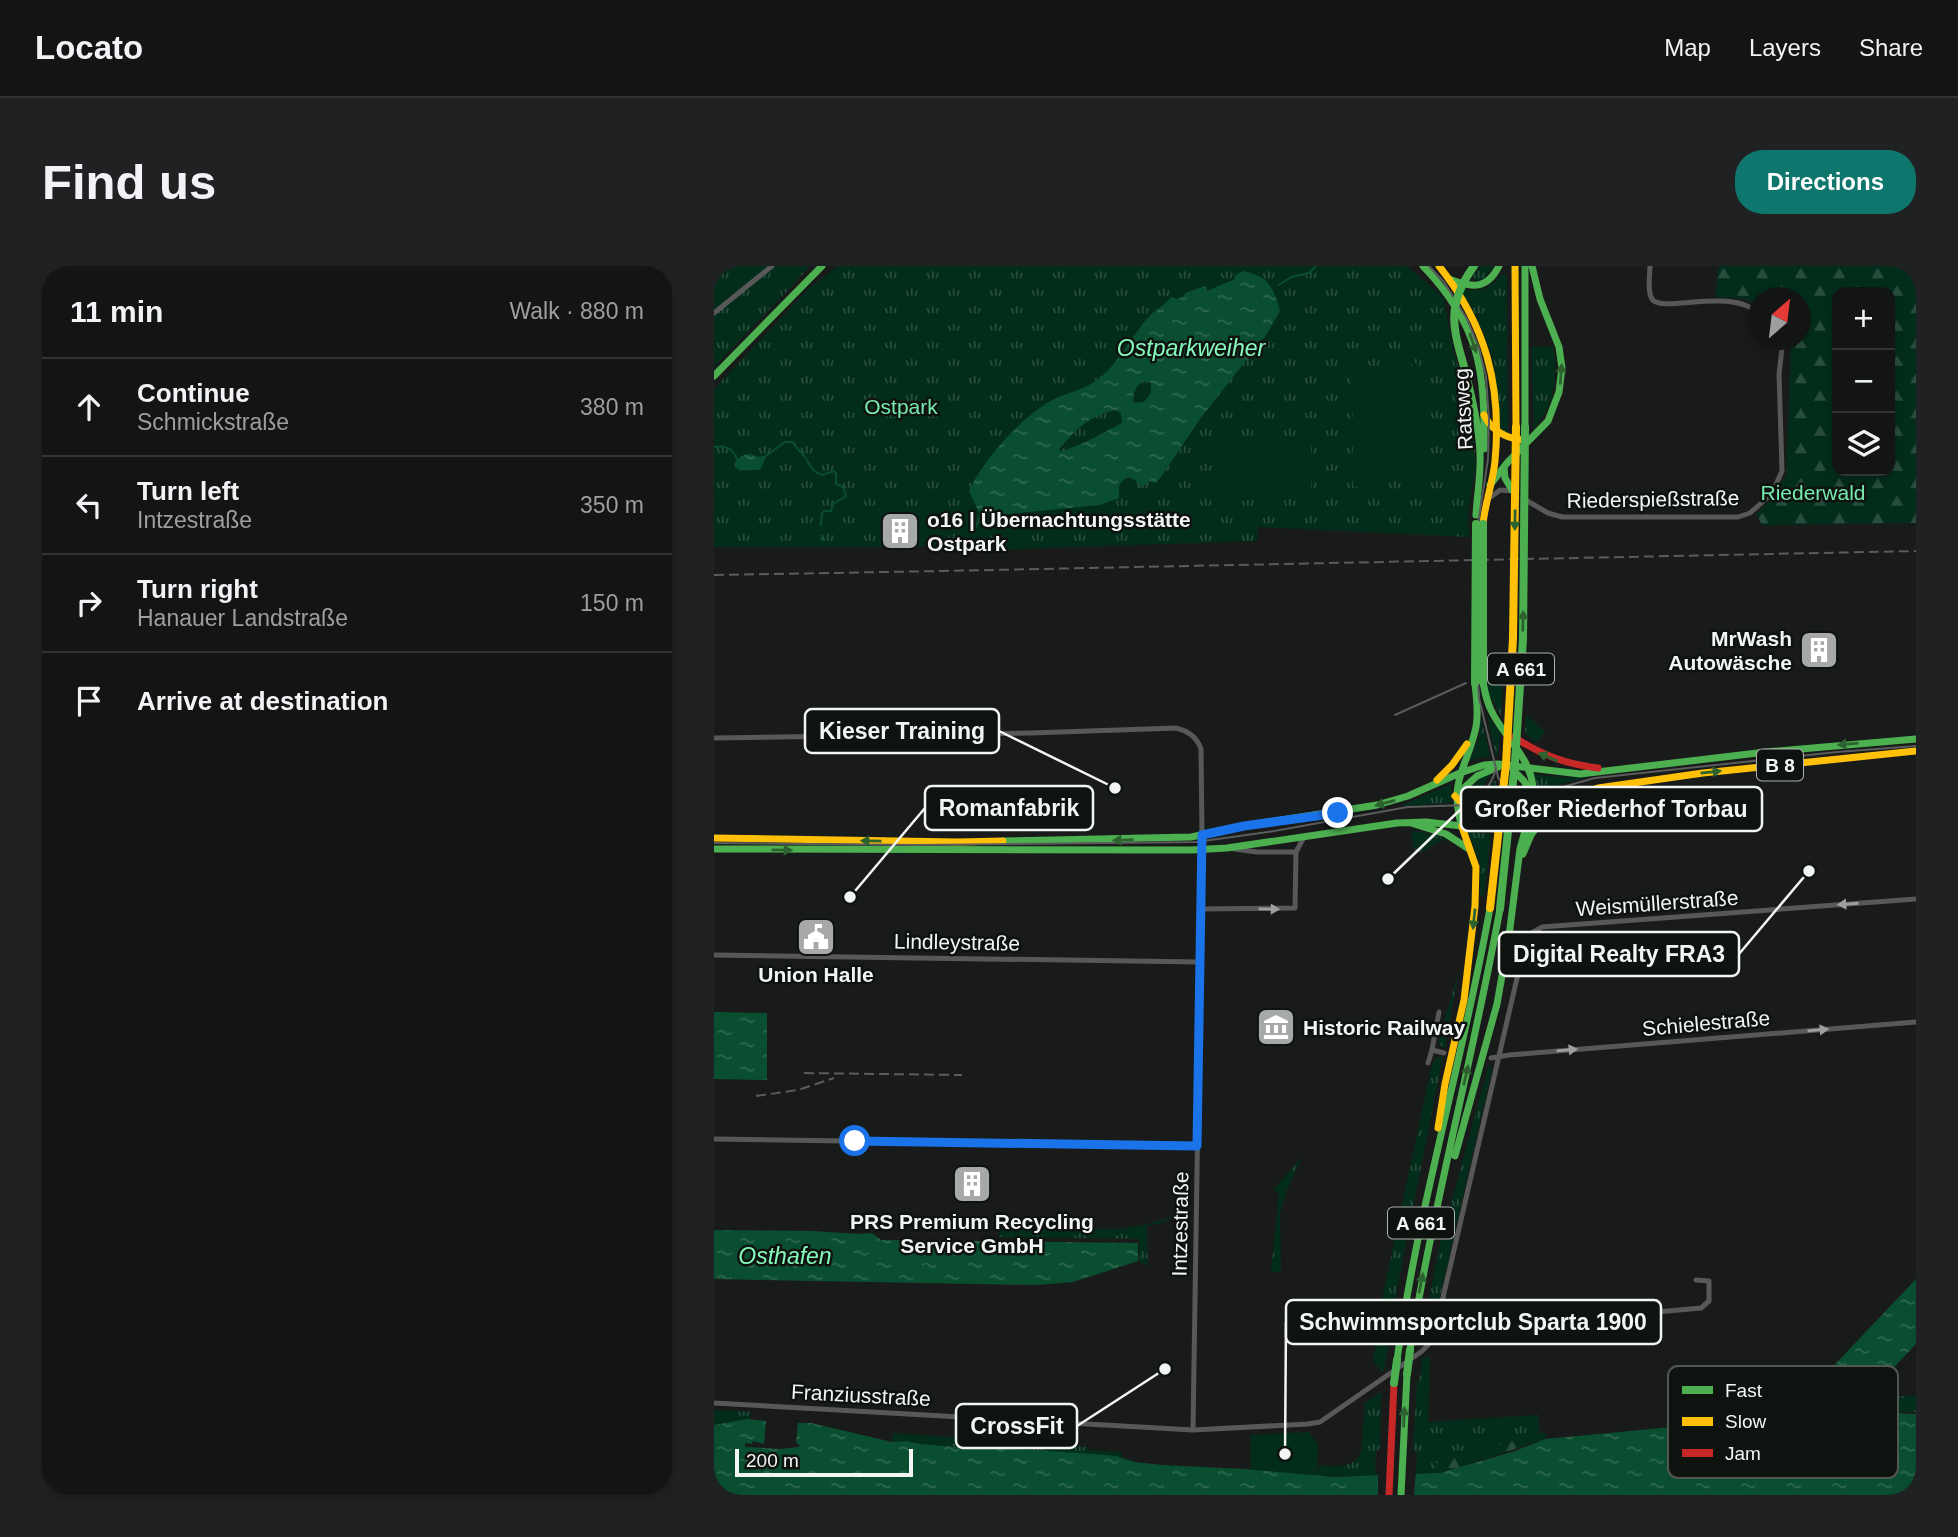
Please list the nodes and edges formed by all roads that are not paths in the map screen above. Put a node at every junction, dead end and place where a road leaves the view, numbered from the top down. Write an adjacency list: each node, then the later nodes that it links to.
1 (772, 266): 13 (street)
2 (822, 266): 15 (main road)
3 (1423, 266): 16 (main road, Ratsweg, one-way to 16)
4 (1439, 266): 11 (main road, Ratsweg)
5 (1474, 266): 24 (main road, bridge)
6 (1499, 266): 11 (main road)
7 (1515, 266): 17 (main road, A 661)
8 (1525, 266): 17 (main road, A 661)
9 (1532, 266): 19 (main road, one-way to 9)
10 (1650, 266): 12 (street)
11 (1450, 279): 18 (main road, Ratsweg)
12 (1748, 305)
13 (714, 313)
14 (1782, 350): 22 (street, Riederspießstraße)
15 (714, 376)
16 (1484, 415): 18 (main road); 24 (main road, Ratsweg)
17 (1521, 427): 54 (main road, A 661, bridge)
18 (1495, 431): 19 (main road); 21 (main road, Ratsweg)
19 (1537, 434): 20 (main road)
20 (1504, 467): 21 (main road); 22 (main road)
21 (1490, 485): 23 (main road, Ratsweg)
22 (1511, 490): 23 (street)
23 (1486, 502): 24 (main road, Ratsweg)
24 (1478, 521): 25 (main road, bridge)
25 (1479, 682): 26 (main road); 27 (main road)
26 (1496, 721): 32 (main road); 33 (main road, one-way to 26)
27 (1475, 731): 34 (main road); 35 (main road)
28 (714, 738): 43 (street)
29 (1916, 738): 33 (main road, B 8, one-way to 33)
30 (1916, 751): 38 (main road, B 8, one-way to 30)
31 (1506, 765): 32 (main road); 34 (main road); 36 (main road); 37 (main road)
32 (1528, 768): 33 (main road, B 8); 37 (main road)
33 (1610, 770)
34 (1460, 773): 35 (main road); 36 (main road)
35 (1430, 787): 43 (main road, one-way to 43)
36 (1455, 796): 41 (main road); 42 (main road)
37 (1532, 803): 39 (main road); 42 (main road)
38 (1552, 806): 39 (main road, B 8); 51 (main road)
39 (1528, 820): 42 (main road, B 8); 51 (main road)
40 (1411, 823): 41 (main road); 44 (main road); 50 (main road)
41 (1462, 827): 42 (main road, B 8); 50 (main road)
42 (1495, 829)
43 (1202, 835): 45 (main road, one-way to 45); 48 (main road)
44 (1304, 837): 46 (main road); 49 (street)
45 (714, 838)
46 (1227, 848): 48 (main road); 49 (street)
47 (714, 849): 48 (main road, one-way to 48)
48 (1202, 850): 53 (street, Intzestraße)
49 (1296, 852): 53 (street, one-way to 49)
50 (1472, 852): 66 (main road, one-way to 66)
51 (1516, 888): 67 (main road)
52 (1916, 899): 62 (street, Weismüllerstraße, one-way to 62)
53 (1200, 909): 56 (street, Intzestraße)
54 (1495, 909): 66 (main road, A 661); 67 (main road, A 661, one-way to 54)
55 (714, 955): 56 (street, Lindleystraße)
56 (1199, 962): 65 (street, Intzestraße)
57 (1439, 1012): 59 (street)
58 (1916, 1022): 62 (street, Schielestraße, one-way to 58)
59 (1432, 1050): 60 (street); 63 (street)
60 (1444, 1053)
61 (1492, 1058): 62 (street, Schielestraße)
62 (1499, 1058): 69 (street, Weismüllerstraße)
63 (1428, 1063)
64 (714, 1139): 65 (street)
65 (1197, 1146): 71 (street, Intzestraße)
66 (1435, 1160): 72 (main road, A 661, bridge)
67 (1436, 1213): 73 (main road, A 661, one-way to 67, bridge)
68 (1696, 1280): 69 (street)
69 (1435, 1332): 71 (street, Franziusstraße)
70 (714, 1403): 71 (street, Franziusstraße)
71 (1192, 1430)
72 (1389, 1495)
73 (1401, 1495)

